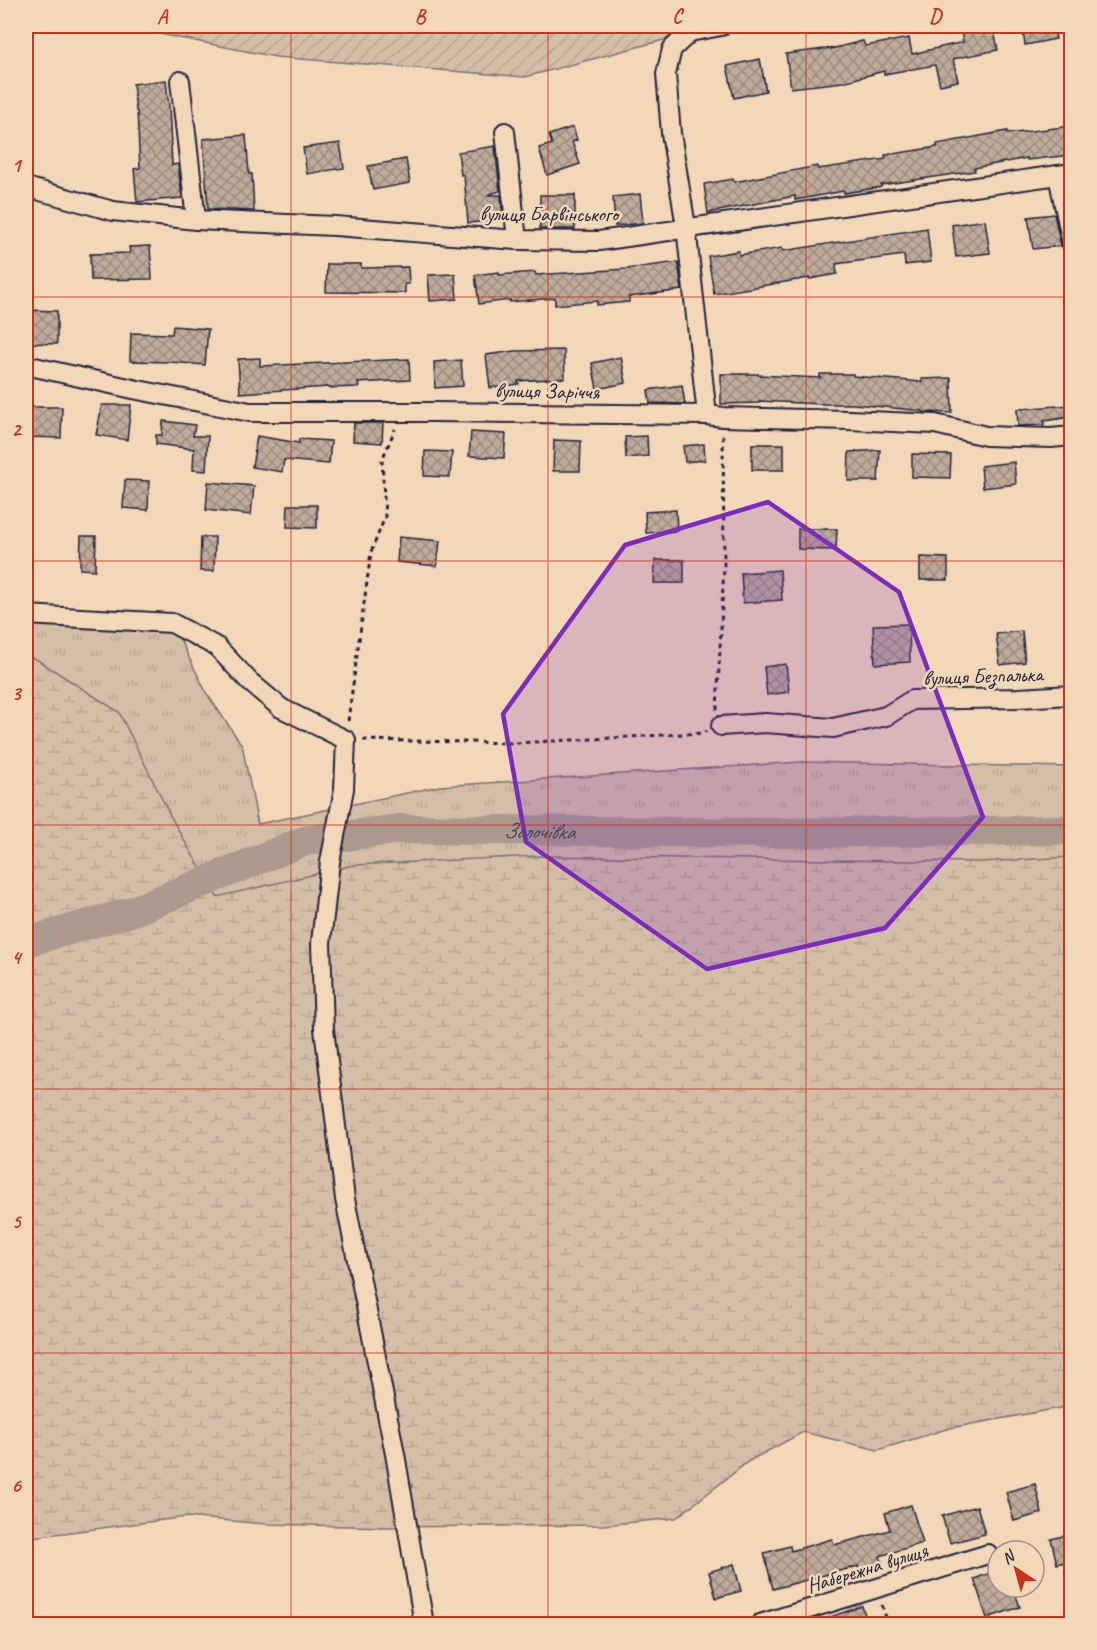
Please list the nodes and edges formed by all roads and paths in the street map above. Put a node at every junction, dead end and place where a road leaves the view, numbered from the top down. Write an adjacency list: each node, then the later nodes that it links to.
1 (721, 26): 7 (street)
2 (180, 81): 6 (street)
3 (505, 132): 8 (street)
4 (1065, 174): 7 (street, вулиця Барвінського); 9 (street)
5 (26, 187): 6 (street, вулиця Барвінського)
6 (196, 220): 8 (street, вулиця Барвінського)
7 (686, 227): 8 (street, вулиця Барвінського); 12 (street)
8 (517, 240)
9 (1071, 244)
10 (26, 364): 11 (street, вулиця Заріччя)
11 (399, 412): 12 (street, вулиця Заріччя); 17 (path)
12 (715, 416): 13 (street, вулиця Заріччя); 16 (path)
13 (1071, 436)
14 (26, 615): 17 (street)
15 (1071, 695): 16 (street, вулиця Безпалька)
16 (721, 726): 17 (path)
17 (346, 740): 20 (street)
18 (986, 1555): 19 (street, Набережна вулиця)
19 (877, 1589): 21 (street, Набережна вулиця); 22 (path)
20 (424, 1624)
21 (760, 1624)
22 (888, 1624)

